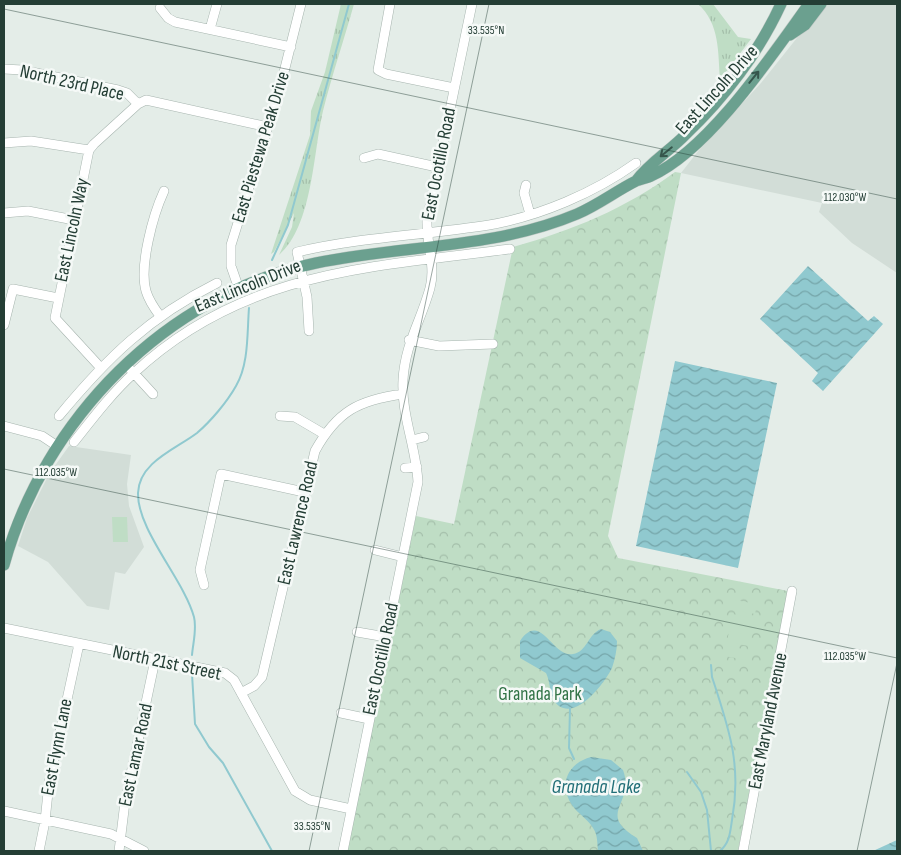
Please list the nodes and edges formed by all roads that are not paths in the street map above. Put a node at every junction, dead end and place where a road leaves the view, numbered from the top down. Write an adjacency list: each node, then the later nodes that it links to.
1 (216, 4): 9 (street)
2 (301, 4): 11 (street, East Piestewa Peak Drive)
3 (390, 4): 13 (street)
4 (472, 4): 13 (street, East Ocotillo Road)
5 (781, 4): 22 (main road, East Lincoln Drive, one-way to 22)
6 (809, 4): 10 (main road, East Lincoln Drive)
7 (821, 4): 10 (main road)
8 (160, 8): 9 (street)
9 (210, 29): 11 (street)
10 (781, 42): 22 (main road, East Lincoln Drive, one-way to 10)
11 (291, 47): 15 (street, East Piestewa Peak Drive)
12 (4, 69): 14 (street, North 23rd Place)
13 (454, 88): 20 (street, East Ocotillo Road)
14 (142, 102): 15 (street, North 23rd Place); 17 (street)
15 (268, 127): 35 (street, East Piestewa Peak Drive)
16 (4, 143): 17 (street)
17 (89, 150): 27 (street, East Lincoln Way)
18 (364, 158): 20 (street)
19 (636, 163): 21 (street, East Lincoln Drive)
20 (437, 167): 28 (street, East Ocotillo Road)
21 (627, 170): 22 (street); 26 (street, East Lincoln Drive)
22 (636, 181): 29 (main road, East Lincoln Drive)
23 (526, 185): 26 (street)
24 (164, 191): 37 (street)
25 (4, 213): 27 (street)
26 (530, 214): 28 (street, East Lincoln Drive)
27 (74, 220): 36 (street, East Lincoln Way)
28 (427, 233): 29 (street, East Ocotillo Road); 32 (street, East Lincoln Drive)
29 (429, 248): 31 (street, East Ocotillo Road); 32 (main road, East Lincoln Drive)
30 (510, 249): 31 (street, East Lincoln Drive)
31 (430, 260): 33 (street, East Lincoln Drive); 40 (street, East Ocotillo Road)
32 (300, 267): 33 (street); 35 (main road, East Lincoln Drive)
33 (304, 280): 39 (street); 43 (street, East Lincoln Drive)
34 (217, 283): 37 (street, East Lincoln Drive)
35 (239, 289): 43 (main road, East Lincoln Drive)
36 (58, 298): 38 (street); 42 (street, East Lincoln Way)
37 (160, 316): 42 (street, East Lincoln Drive)
38 (4, 325)
39 (309, 331)
40 (409, 340): 41 (street); 45 (street, East Ocotillo Road)
41 (493, 344)
42 (100, 367): 46 (street, East Lincoln Drive)
43 (130, 369): 44 (street); 52 (street, East Lincoln Drive); 53 (main road, East Lincoln Drive)
44 (153, 394)
45 (403, 394): 49 (street, East Lawrence Road); 51 (street, East Ocotillo Road)
46 (59, 416)
47 (280, 416): 49 (street)
48 (4, 426): 53 (street)
49 (324, 434): 56 (street, East Lawrence Road)
50 (424, 437): 51 (street)
51 (412, 440): 54 (street, East Ocotillo Road)
52 (74, 442)
53 (57, 446): 59 (main road, East Lincoln Drive)
54 (417, 467): 55 (street); 58 (street, East Ocotillo Road)
55 (405, 468)
56 (304, 492): 60 (street); 67 (street, East Lawrence Road)
57 (375, 550): 58 (street)
58 (403, 557): 64 (street, East Ocotillo Road)
59 (4, 564)
60 (204, 586)
61 (792, 591): 78 (street, East Maryland Avenue)
62 (4, 628): 65 (street, North 21st Street)
63 (357, 632): 64 (street)
64 (386, 637): 69 (street, East Ocotillo Road)
65 (79, 644): 66 (street, North 21st Street); 72 (street, East Flynn Lane)
66 (156, 660): 67 (street, North 21st Street); 73 (street, East Lamar Road)
67 (241, 693): 70 (street, North 21st Street)
68 (341, 713): 69 (street)
69 (369, 719): 70 (street, East Ocotillo Road)
70 (351, 809): 77 (street, East Ocotillo Road)
71 (4, 812): 72 (street)
72 (45, 821): 73 (street); 74 (street, East Flynn Lane)
73 (121, 837): 75 (street, East Lamar Road); 76 (street)
74 (39, 851)
75 (120, 851)
76 (144, 851)
77 (343, 851)
78 (743, 851)

